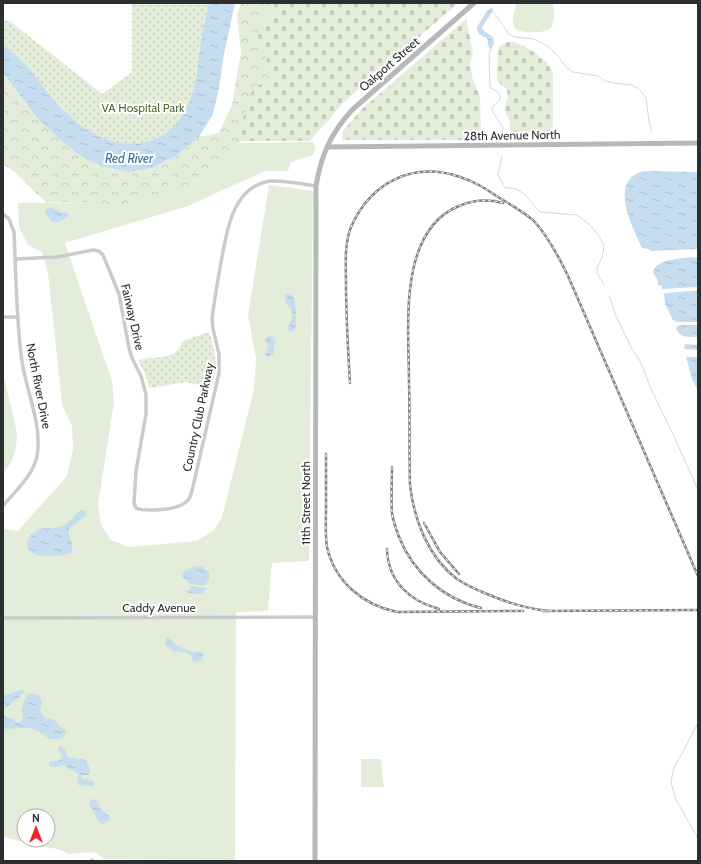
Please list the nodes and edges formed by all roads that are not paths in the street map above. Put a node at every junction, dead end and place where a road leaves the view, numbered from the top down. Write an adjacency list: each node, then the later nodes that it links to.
1 (474, 3): 3 (street, Oakport Street)
2 (698, 142): 3 (street, 28th Avenue North)
3 (327, 147): 4 (street, 11th Street North)
4 (316, 186): 10 (street, Country Club Parkway); 11 (street, 11th Street North)
5 (3, 214): 6 (street, North River Drive)
6 (15, 259): 8 (street, North River Drive); 10 (street, Fairway Drive)
7 (3, 317): 8 (street)
8 (18, 317): 9 (street, North River Drive)
9 (3, 506)
10 (136, 508)
11 (315, 617): 12 (street, Caddy Avenue); 13 (street, 11th Street North)
12 (3, 618)
13 (314, 861)

